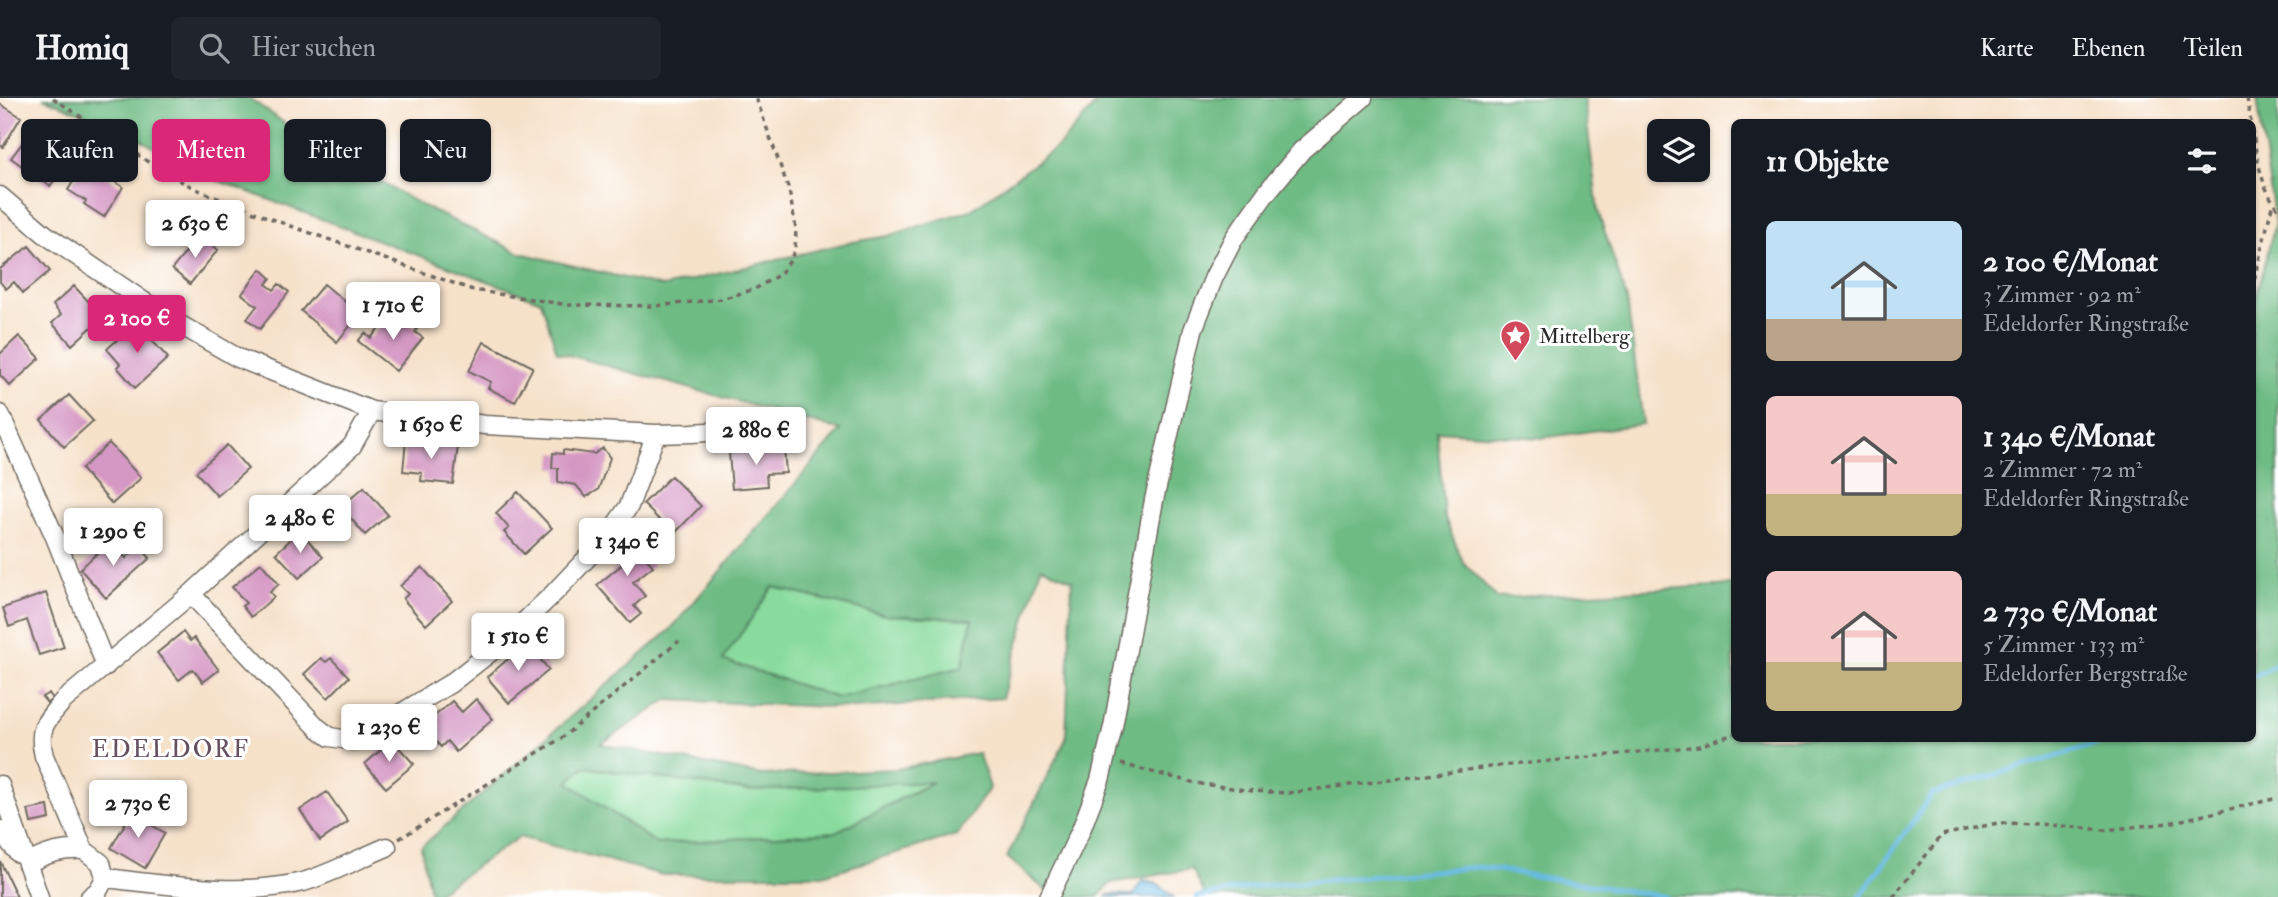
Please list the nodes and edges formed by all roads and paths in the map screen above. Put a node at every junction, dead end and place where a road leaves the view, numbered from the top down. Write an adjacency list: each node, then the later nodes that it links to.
1 (53, 98): 2 (path)
2 (756, 98)
3 (1363, 98): 19 (street)
4 (2247, 98): 5 (path)
5 (2250, 119)
6 (2256, 150): 8 (path)
7 (0, 197): 11 (street)
8 (2273, 202): 9 (path); 10 (path)
9 (2278, 209)
10 (2256, 272)
11 (372, 411): 14 (street); 15 (street)
12 (0, 414): 17 (street)
13 (783, 426): 14 (street)
14 (656, 434): 15 (street)
15 (191, 594): 17 (street)
16 (679, 641): 23 (path)
17 (106, 666): 24 (street)
18 (1731, 735): 19 (path)
19 (1105, 760): 31 (street)
20 (0, 785): 25 (street)
21 (2278, 798): 32 (path)
22 (0, 830): 25 (street)
23 (387, 847): 27 (street)
24 (84, 849): 25 (street); 26 (street)
25 (27, 864): 28 (street)
26 (105, 878): 27 (street); 29 (street)
27 (218, 890): 30 (street)
28 (39, 897)
29 (90, 897)
30 (238, 897)
31 (1049, 897)
32 (1893, 897)

